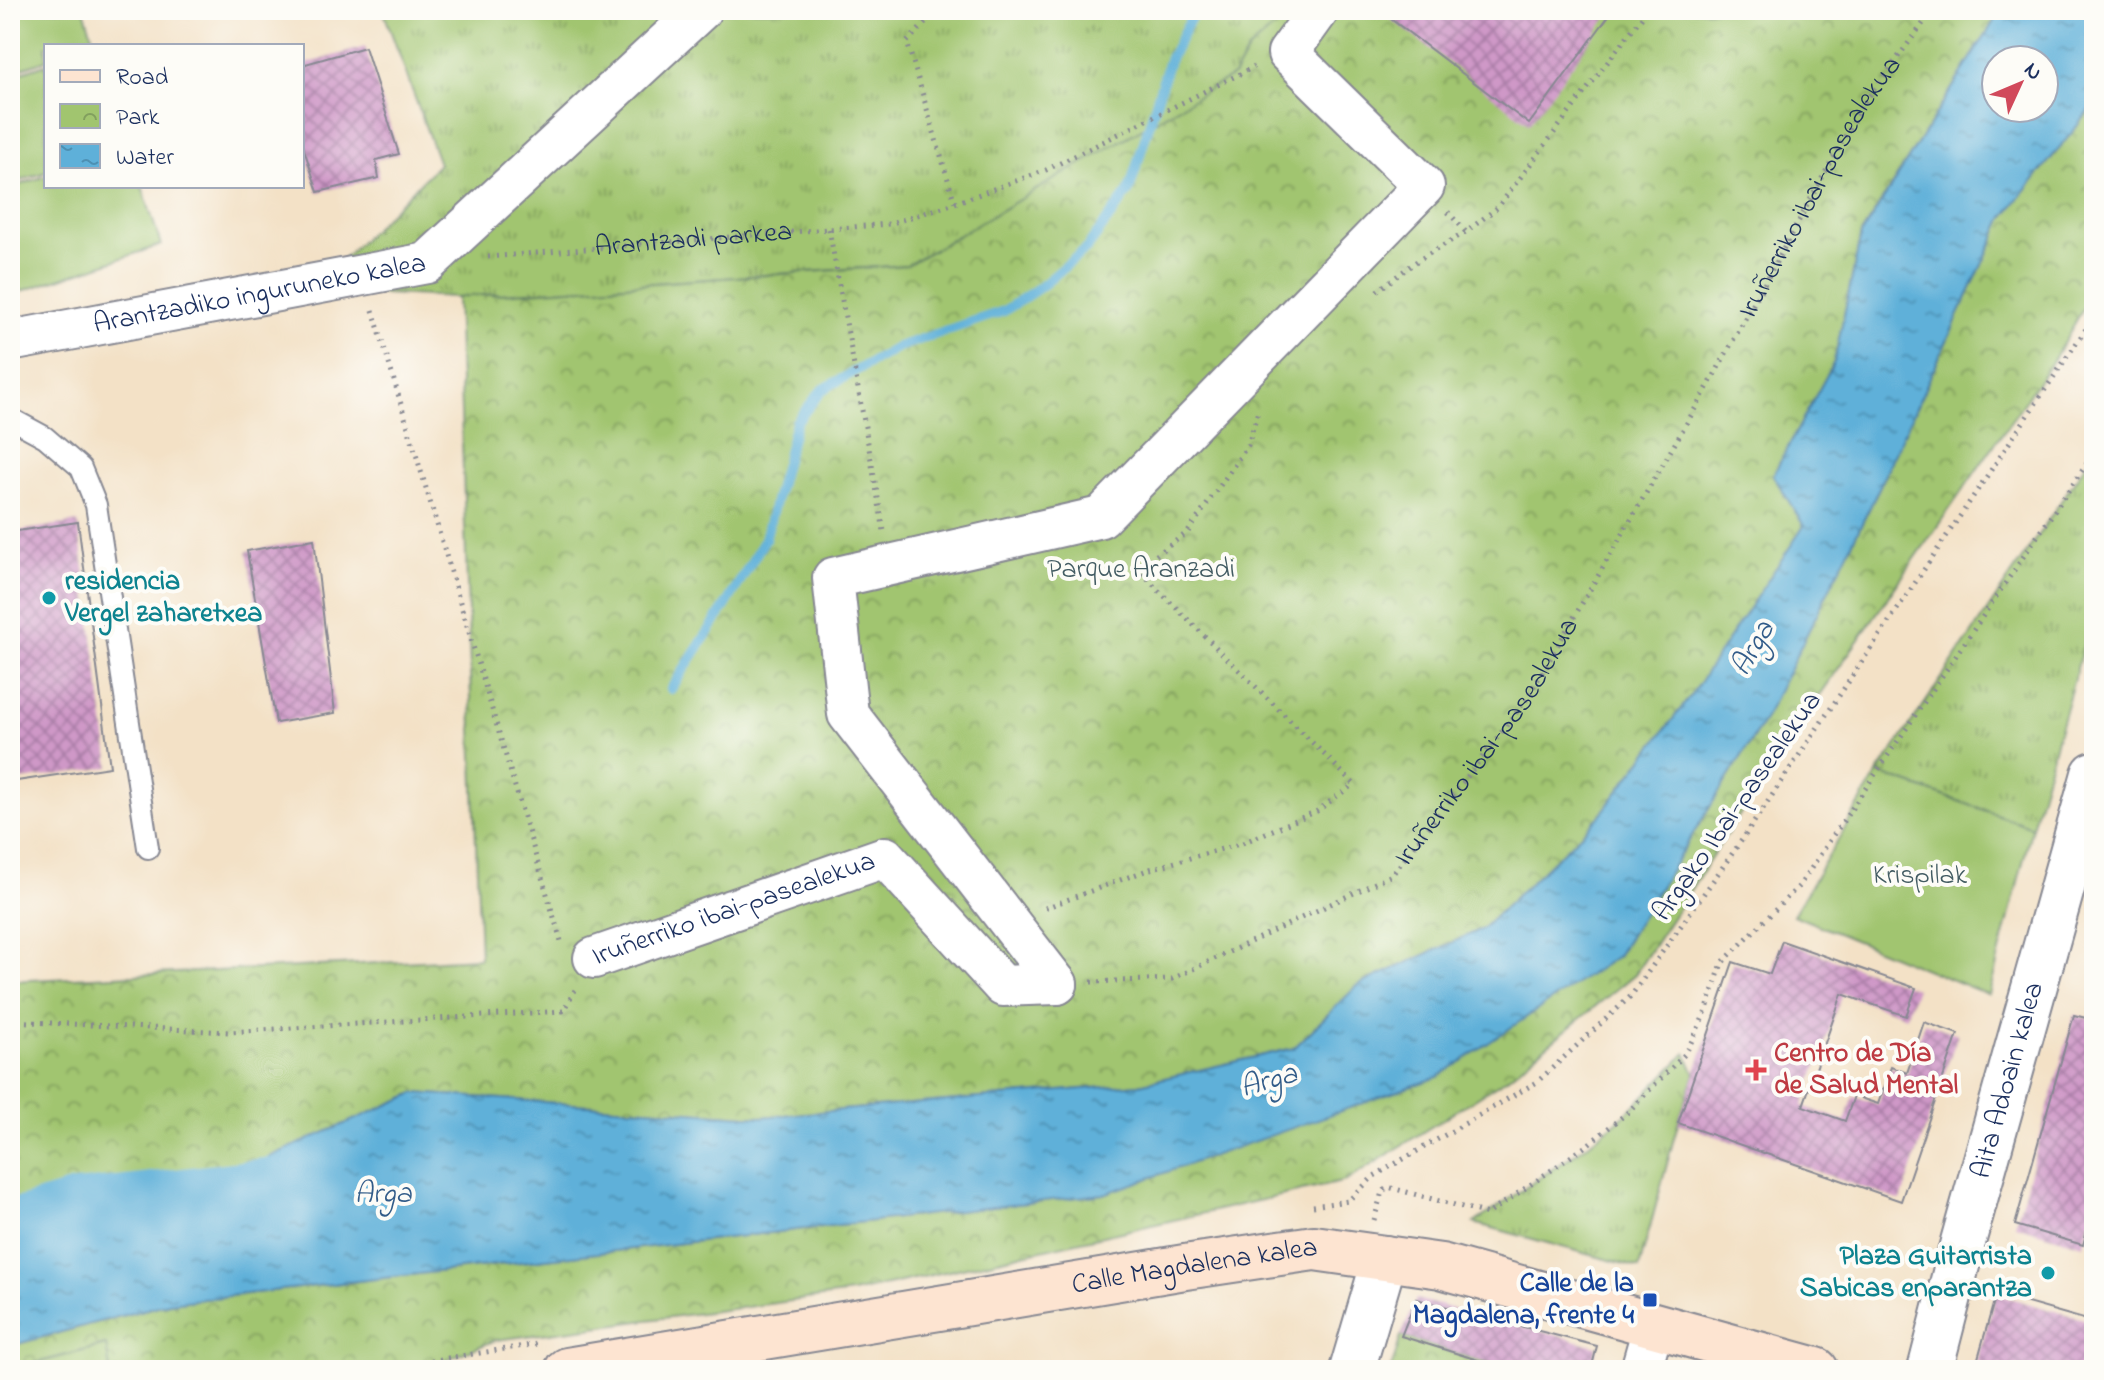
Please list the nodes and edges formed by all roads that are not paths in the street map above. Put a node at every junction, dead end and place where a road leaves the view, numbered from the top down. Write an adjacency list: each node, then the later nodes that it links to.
1 (701, 10): 3 (street, Arantzadiko inguruneko kalea)
2 (1319, 10): 7 (street, Iruñerriko ibai-pasealekua)
3 (10, 341)
4 (10, 418): 6 (lane)
5 (2092, 786): 14 (street, Aita Adoain kalea)
6 (148, 848)
7 (594, 958)
8 (1380, 1240): 9 (main road, Calle Magdalena kalea); 10 (main road, Calle Magdalena kalea); 11 (street)
9 (1654, 1324): 12 (street); 13 (main road, Calle Magdalena kalea)
10 (567, 1370)
11 (1352, 1370)
12 (1641, 1370)
13 (1816, 1370)
14 (1930, 1370)

